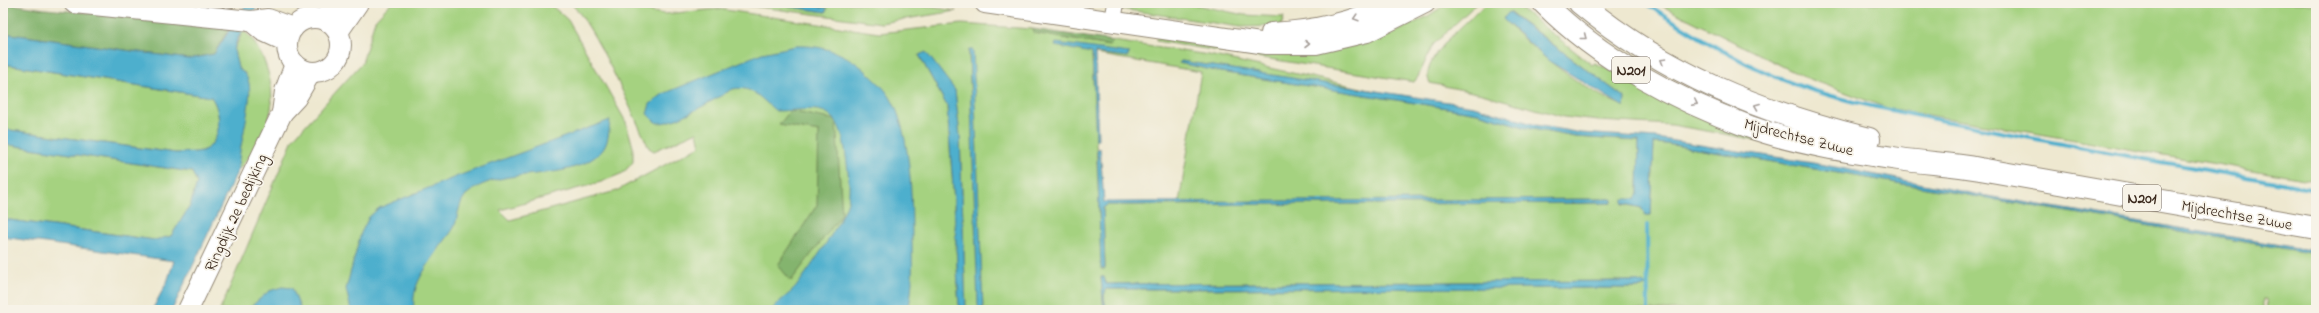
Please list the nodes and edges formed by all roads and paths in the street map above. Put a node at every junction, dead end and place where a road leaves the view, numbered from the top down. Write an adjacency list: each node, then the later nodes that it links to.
1 (74, 3): 11 (street)
2 (339, 3): 10 (street)
3 (358, 3): 10 (street)
4 (985, 3): 9 (street)
5 (1392, 3): 12 (street, one-way to 12)
6 (1425, 3): 12 (street, one-way to 6)
7 (1544, 3): 14 (main road, Mijdrechtse Zuwe / N201, one-way to 14)
8 (1580, 3): 14 (main road, Mijdrechtse Zuwe / N201, one-way to 8)
9 (1115, 12): 12 (street)
10 (331, 26): 11 (street); 13 (street)
11 (290, 35): 13 (street)
12 (1213, 35)
13 (303, 68): 16 (street, Ringdijk 2e bedijking)
14 (1968, 167): 15 (main road, Mijdrechtse Zuwe / N201)
15 (2316, 228)
16 (188, 310)

